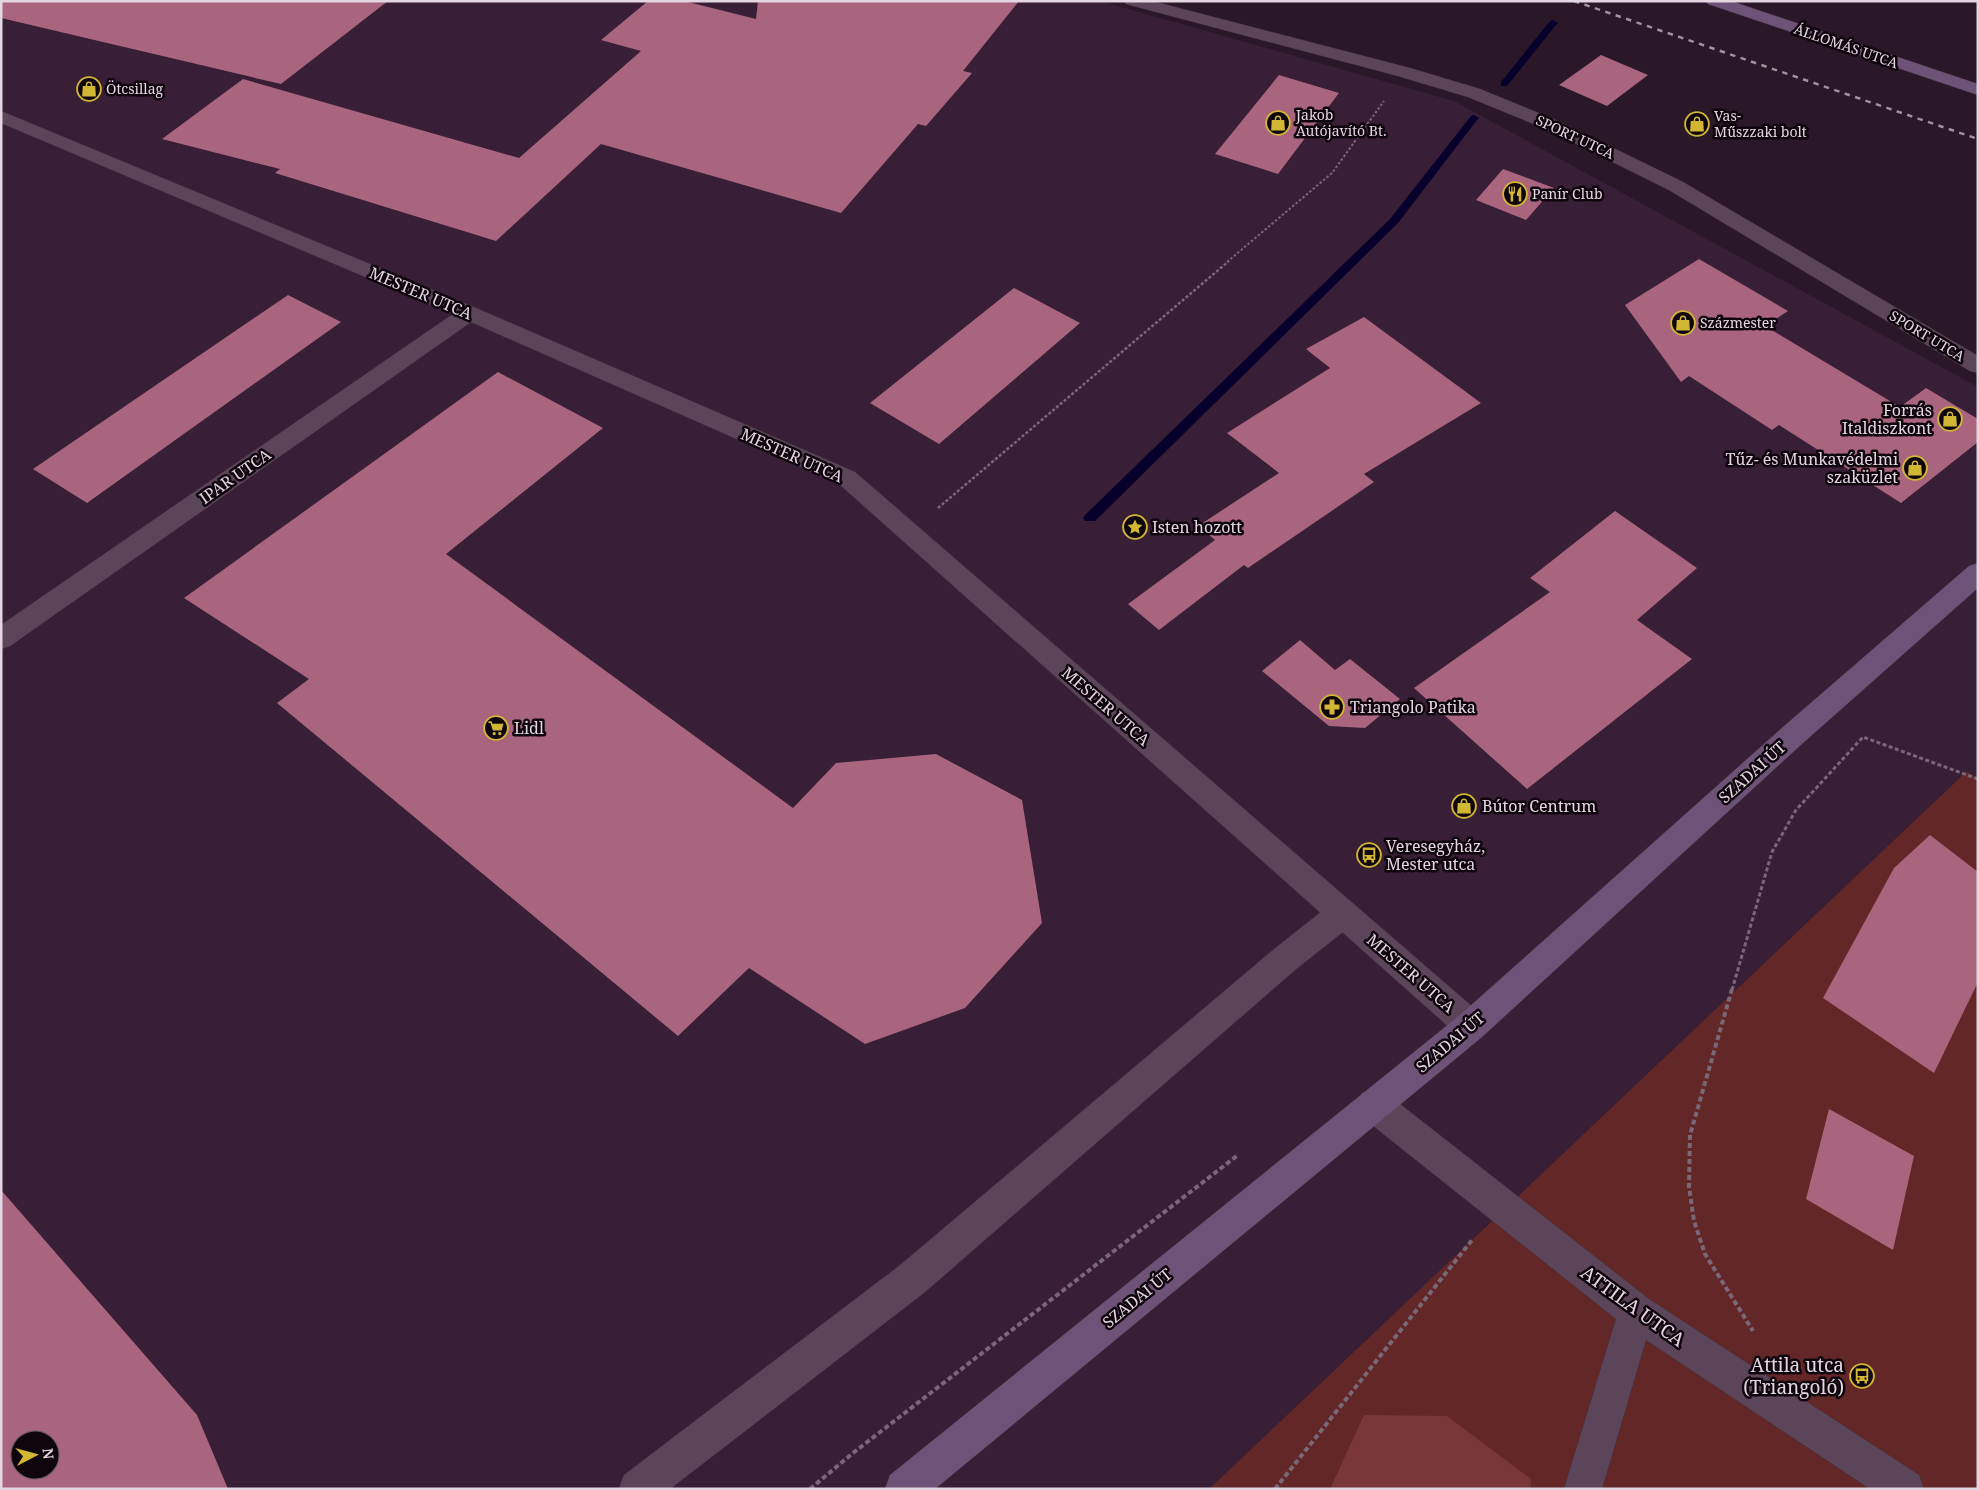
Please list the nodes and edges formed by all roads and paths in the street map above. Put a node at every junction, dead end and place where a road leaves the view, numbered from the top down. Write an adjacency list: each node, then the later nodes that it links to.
1 (1132, 1): 3 (street, SPORT UTCA)
2 (1714, 1): 4 (main road, ÁLLOMÁS UTCA)
3 (1404, 72): 7 (street, SPORT UTCA); 8 (path)
4 (1978, 90)
5 (1, 116): 6 (street, MESTER UTCA)
6 (469, 313): 8 (street, MESTER UTCA); 10 (street, IPAR UTCA)
7 (1978, 366)
8 (909, 533): 12 (street, MESTER UTCA)
9 (1978, 573): 13 (main road, SZADAI ÚT)
10 (1, 638)
11 (1978, 778): 18 (path)
12 (1342, 914): 13 (street, MESTER UTCA); 19 (street)
13 (1471, 1026): 14 (main road, SZADAI ÚT)
14 (1374, 1105): 16 (street, ATTILA UTCA); 21 (main road, SZADAI ÚT)
15 (1245, 1149): 20 (path)
16 (1500, 1205): 17 (street, ATTILA UTCA); 22 (path)
17 (1636, 1312): 23 (street); 24 (street, ATTILA UTCA)
18 (1756, 1339)
19 (638, 1489)
20 (810, 1489)
21 (904, 1489)
22 (1275, 1489)
23 (1583, 1489)
24 (1905, 1489)

